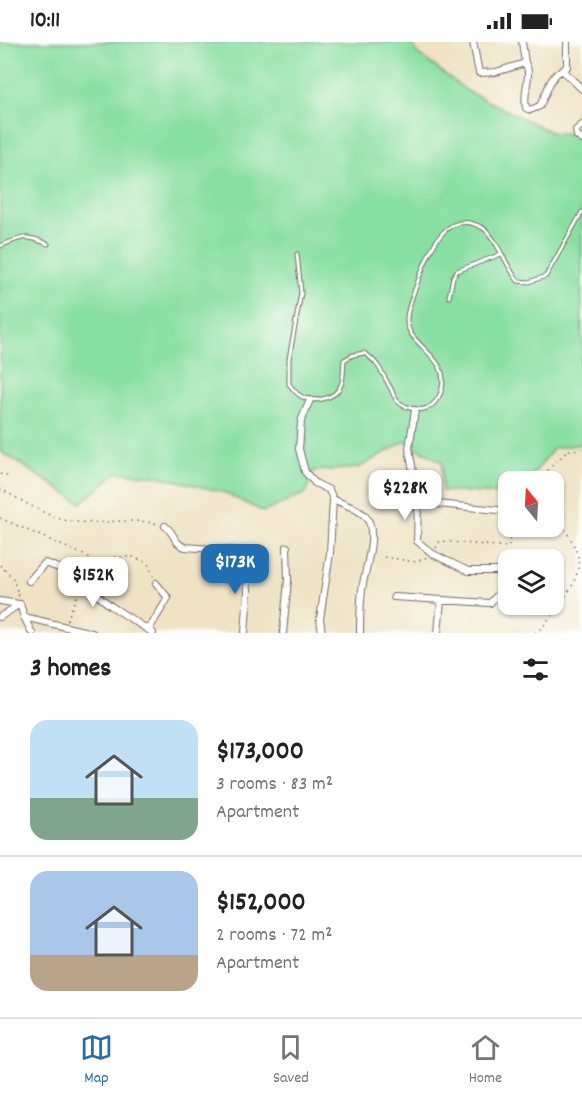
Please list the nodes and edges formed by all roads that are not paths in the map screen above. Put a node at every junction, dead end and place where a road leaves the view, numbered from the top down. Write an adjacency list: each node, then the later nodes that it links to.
1 (473, 42): 4 (street)
2 (522, 42): 4 (street)
3 (567, 42): 5 (street)
4 (525, 63): 5 (street)
5 (563, 71): 6 (street)
6 (582, 89)
7 (582, 125): 8 (street)
8 (579, 138)
9 (582, 212): 13 (lane)
10 (48, 244): 11 (lane)
11 (0, 246)
12 (297, 254): 17 (lane)
13 (501, 254): 14 (lane); 18 (lane)
14 (449, 297)
15 (582, 356): 16 (lane)
16 (582, 366)
17 (310, 400): 18 (lane); 19 (street)
18 (415, 410): 20 (street)
19 (333, 499): 37 (street); 38 (street)
20 (418, 502): 21 (street); 28 (street)
21 (498, 510)
22 (165, 526): 35 (street)
23 (287, 547): 36 (street)
24 (29, 581): 32 (street)
25 (156, 583): 32 (street)
26 (394, 597): 28 (street)
27 (0, 601): 29 (street)
28 (441, 601): 39 (street)
29 (20, 604): 30 (street); 31 (street)
30 (0, 617)
31 (24, 617): 33 (street); 34 (street)
32 (151, 631)
33 (32, 633)
34 (92, 633)
35 (245, 633)
36 (283, 633)
37 (322, 633)
38 (360, 633)
39 (438, 633)

